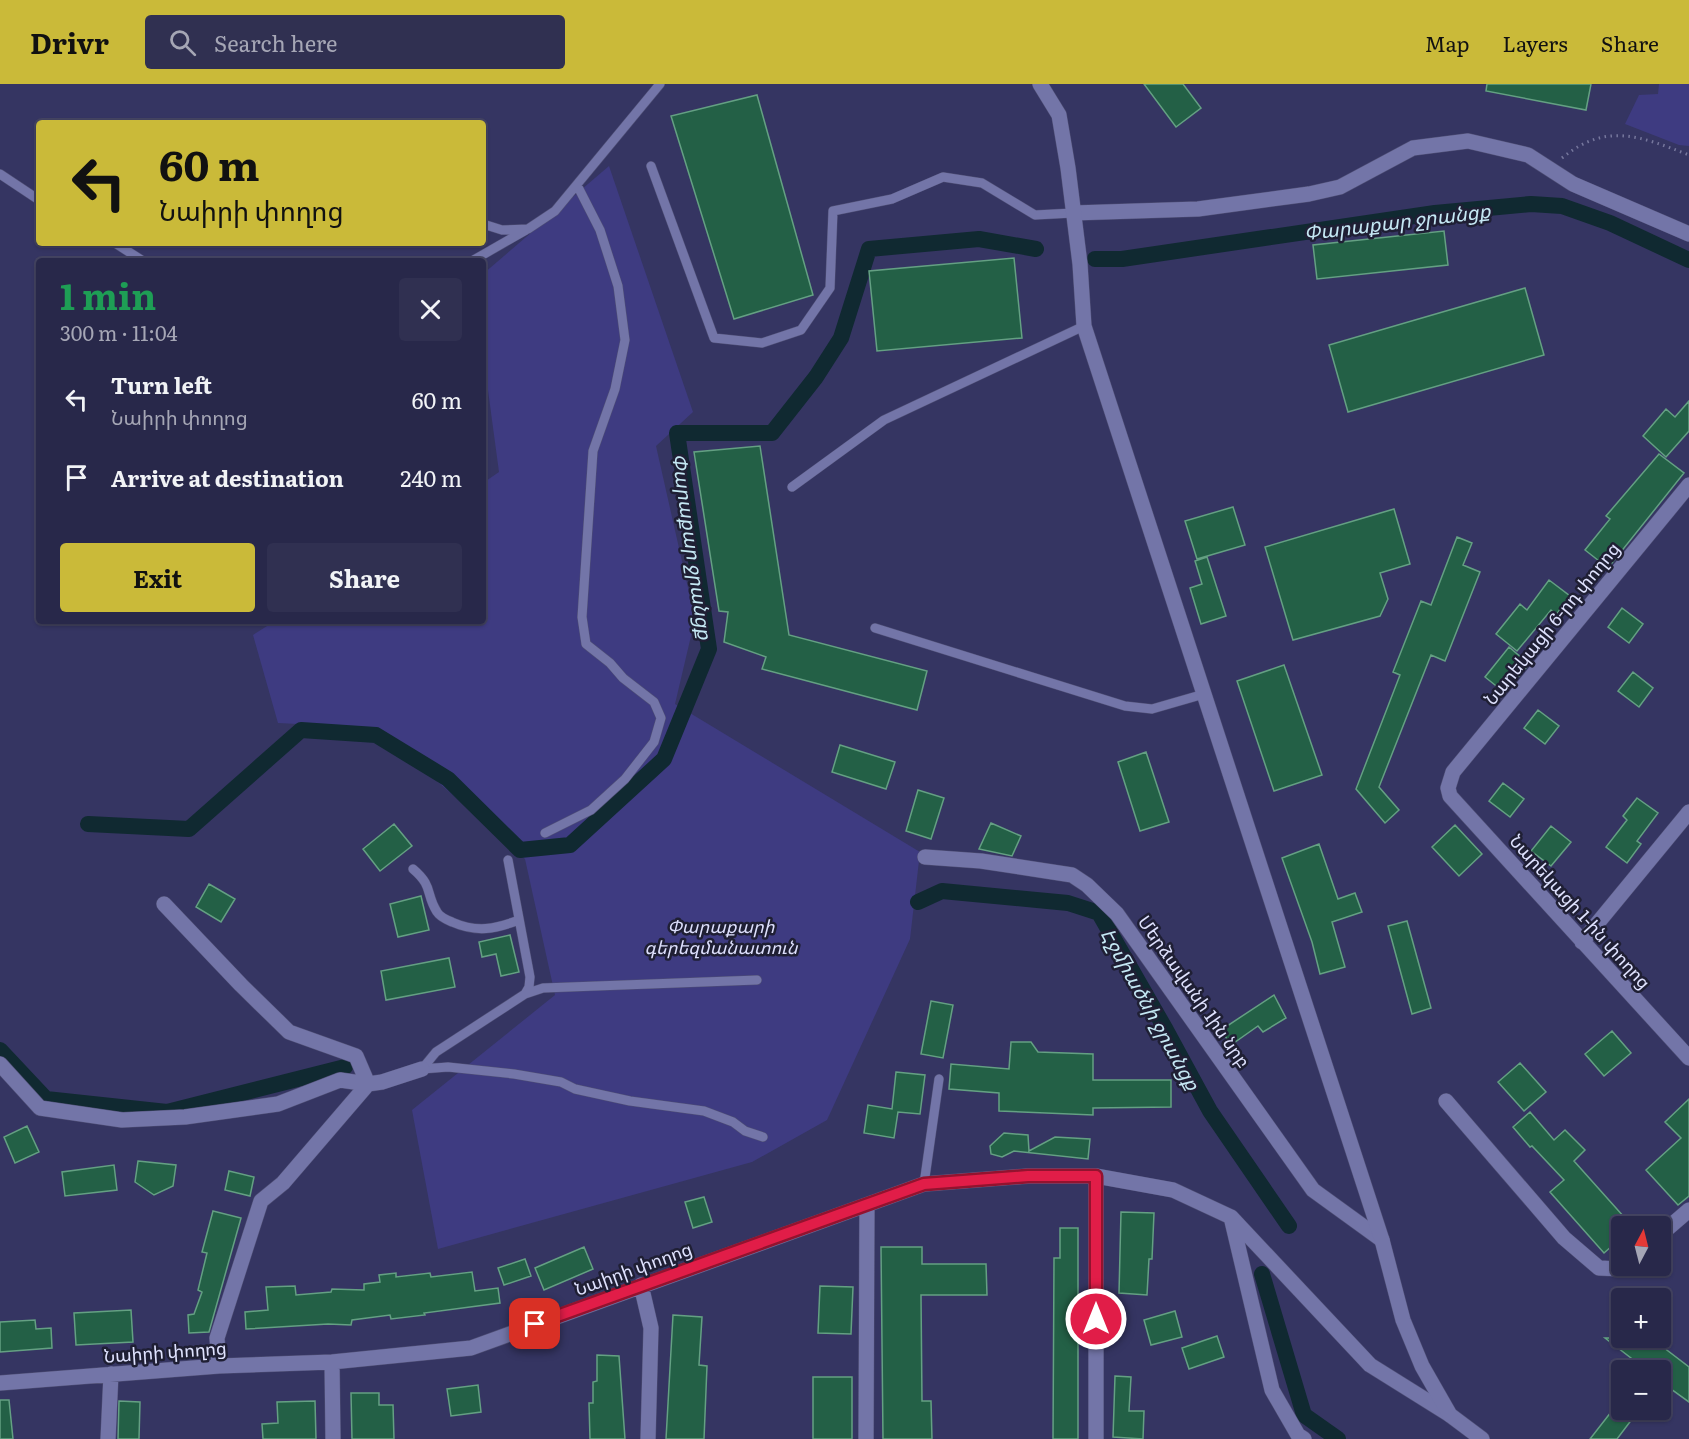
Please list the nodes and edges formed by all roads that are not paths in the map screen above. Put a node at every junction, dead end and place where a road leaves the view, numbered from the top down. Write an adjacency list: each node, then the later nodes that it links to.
1 (660, 84): 5 (lane)
2 (1040, 84): 7 (street)
3 (651, 166): 7 (lane)
4 (0, 174): 6 (lane)
5 (577, 185): 9 (lane); 21 (lane)
6 (36, 198)
7 (1073, 213): 10 (street); 14 (street)
8 (486, 225): 9 (lane)
9 (528, 229): 13 (lane)
10 (1689, 234)
11 (120, 246): 12 (lane)
12 (138, 258)
13 (477, 258)
14 (1084, 326): 16 (lane); 18 (street)
15 (1689, 485): 19 (street, Նարեկացի 6-րդ փողոց)
16 (792, 487)
17 (875, 628): 18 (lane)
18 (1204, 694): 43 (street)
19 (1448, 788): 27 (street, Նարեկացի 1-ին փողոց)
20 (1689, 812): 27 (street)
21 (545, 833)
22 (925, 857): 43 (street, Մերձավանի 1ին նրբ)
23 (508, 860): 26 (lane)
24 (413, 869): 26 (lane)
25 (164, 904): 34 (street)
26 (519, 920): 29 (lane)
27 (1582, 942): 30 (street, Նարեկացի 1-ին փողոց)
28 (757, 980): 29 (lane)
29 (525, 994): 32 (lane)
30 (1689, 1058)
31 (0, 1064): 34 (street)
32 (422, 1069): 34 (street); 36 (lane)
33 (939, 1079): 38 (lane)
34 (368, 1084): 47 (street)
35 (1446, 1101): 44 (street)
36 (763, 1137)
37 (1096, 1176): 38 (street, Նաիրի փողոց); 41 (street, Նաիրի փողոց); 55 (street)
38 (924, 1184): 39 (street, Նաիրի փողոց)
39 (867, 1205): 45 (street, Նաիրի փողոց); 54 (street)
40 (1689, 1210): 42 (street)
41 (1231, 1217): 50 (street); 56 (street)
42 (1671, 1226)
43 (1382, 1240): 50 (street)
44 (1611, 1269)
45 (641, 1285): 46 (street, Նաիրի փողոց); 53 (street)
46 (332, 1362): 47 (street, Նաիրի փողոց); 52 (street)
47 (219, 1366): 48 (street, Նաիրի փողոց)
48 (111, 1374): 49 (street, Նաիրի փողոց); 51 (street)
49 (0, 1383)
50 (1450, 1416): 57 (street)
51 (108, 1439)
52 (333, 1439)
53 (648, 1439)
54 (866, 1439)
55 (1096, 1439)
56 (1304, 1439)
57 (1482, 1439)

